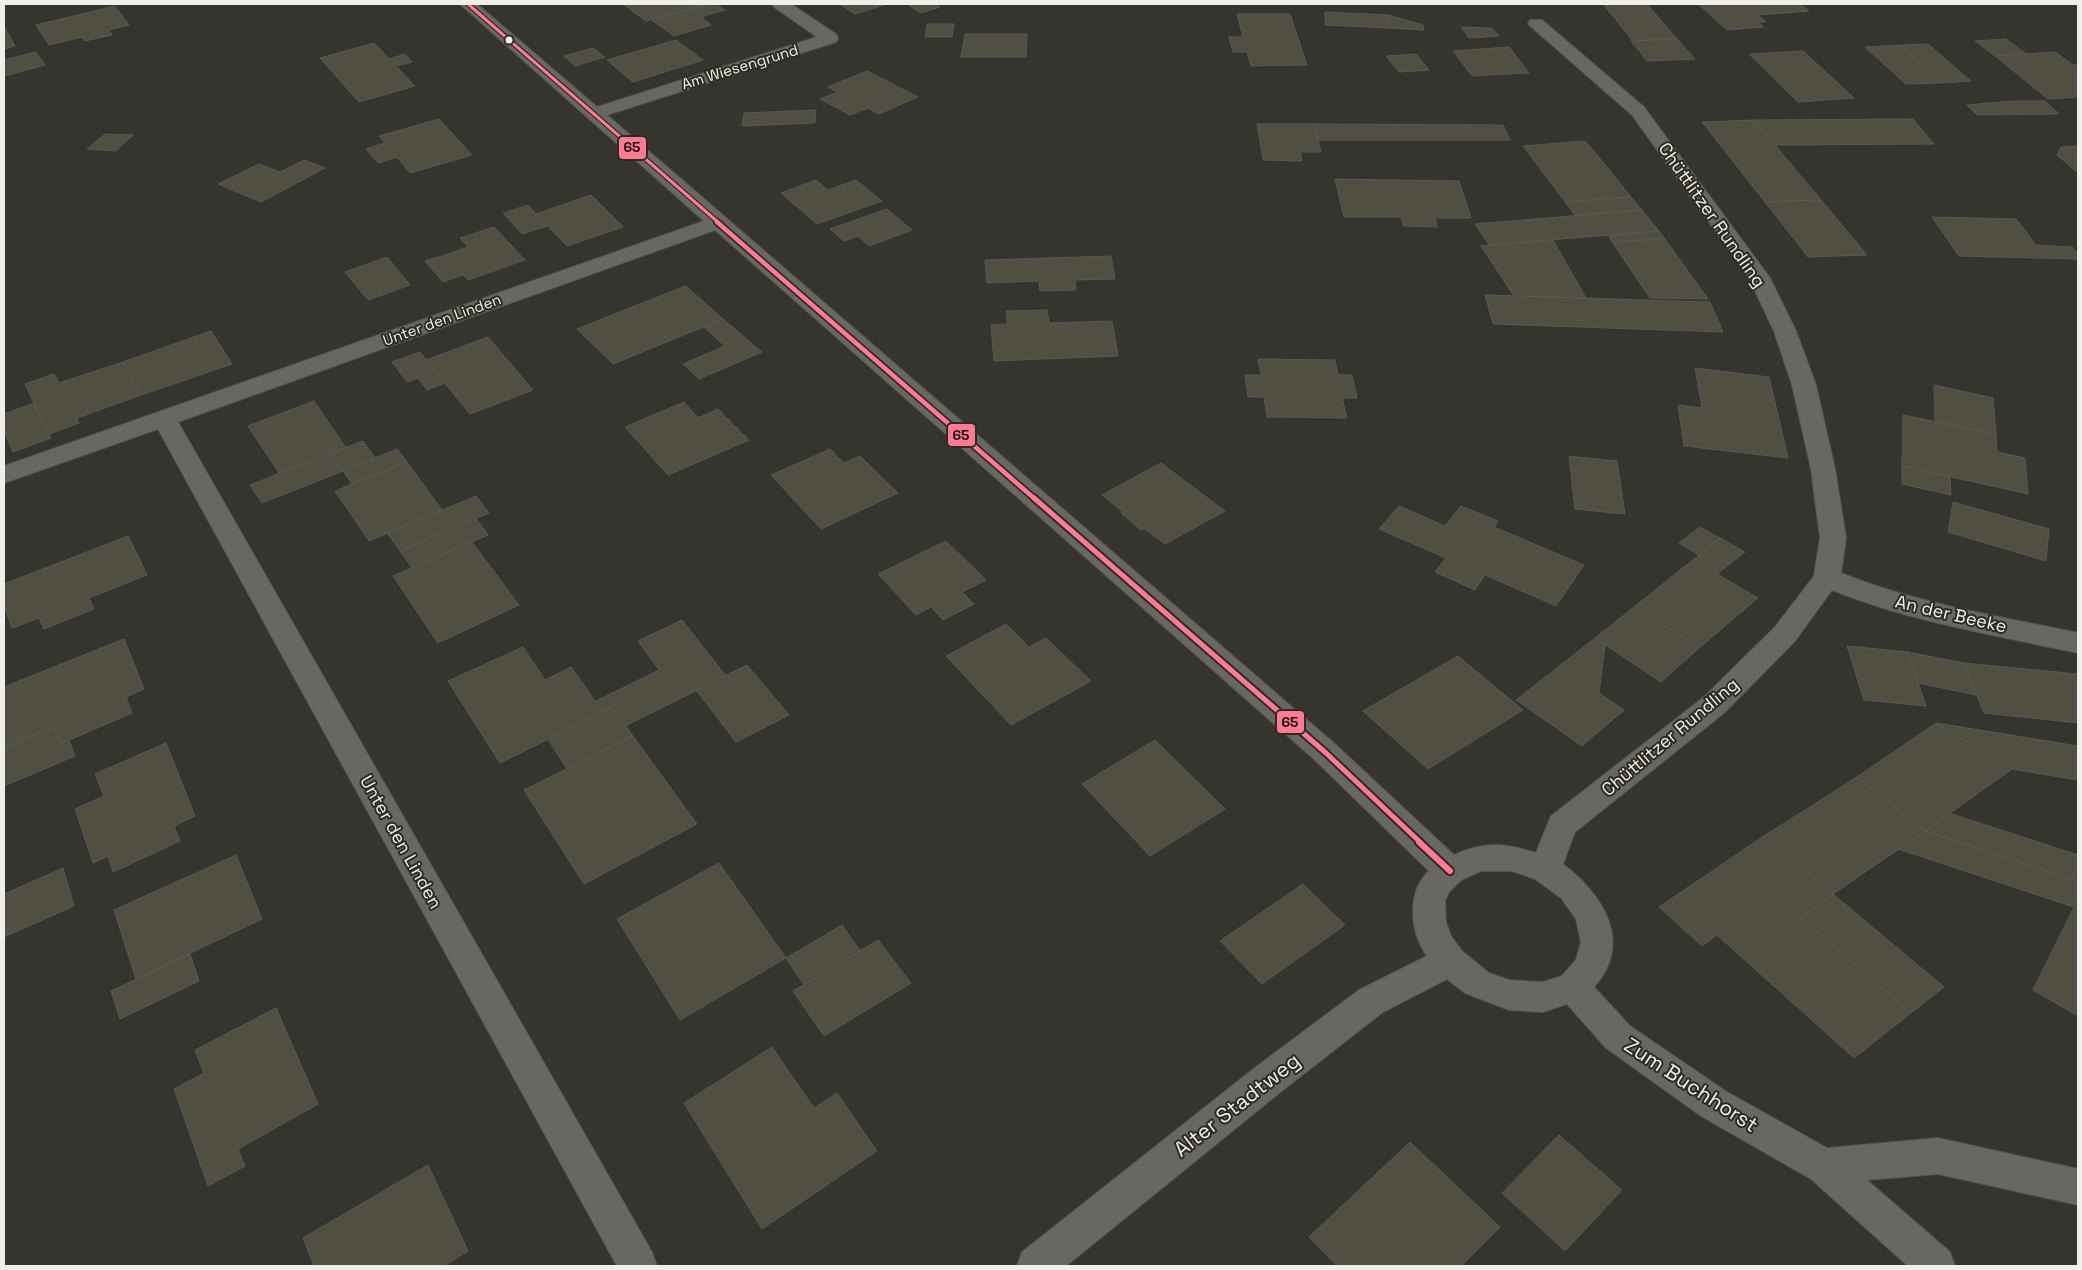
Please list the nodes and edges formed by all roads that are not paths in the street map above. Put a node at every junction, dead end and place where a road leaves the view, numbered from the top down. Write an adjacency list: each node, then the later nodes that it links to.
1 (468, 4): 4 (street)
2 (780, 4): 4 (street, Am Wiesengrund)
3 (1536, 24): 8 (street, Chüttlitzer Rundling)
4 (593, 114): 5 (street)
5 (719, 222): 6 (street, Unter den Linden); 11 (street)
6 (164, 419): 7 (street, Unter den Linden); 16 (street, Unter den Linden)
7 (4, 475)
8 (1827, 578): 9 (street, An der Beeke); 10 (street, Chüttlitzer Rundling)
9 (2078, 642)
10 (1546, 869): 11 (street); 13 (street)
11 (1450, 871): 12 (street)
12 (1450, 961): 13 (street); 17 (street, Alter Stadtweg)
13 (1572, 987): 14 (street, Zum Buchhorst)
14 (1824, 1166): 15 (street); 18 (street, Zum Buchhorst)
15 (2078, 1186)
16 (638, 1266)
17 (1036, 1266)
18 (1936, 1266)

